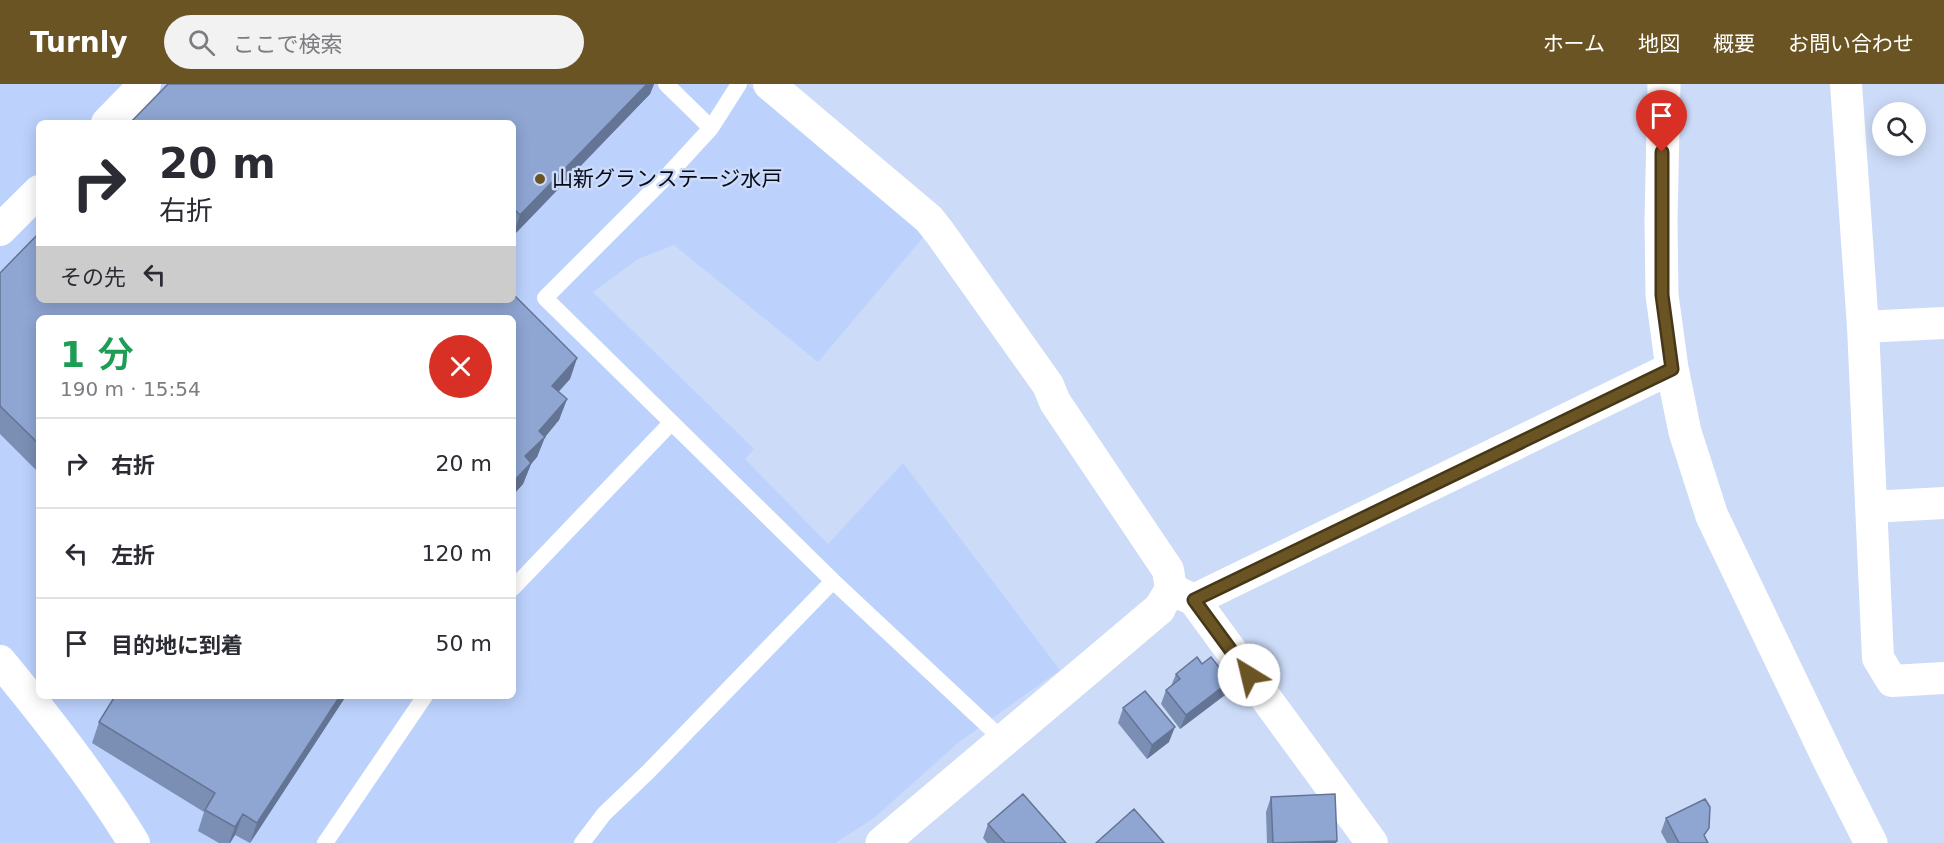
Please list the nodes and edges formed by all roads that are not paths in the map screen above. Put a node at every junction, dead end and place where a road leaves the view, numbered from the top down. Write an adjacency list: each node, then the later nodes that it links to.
1 (145, 84): 7 (street)
2 (666, 84): 8 (lane)
3 (739, 84): 8 (lane)
4 (769, 84): 19 (street)
5 (1664, 84): 13 (street)
6 (1846, 84): 12 (street)
7 (109, 120)
8 (711, 128): 14 (lane)
9 (36, 194): 10 (street)
10 (0, 230)
11 (1944, 322): 12 (street)
12 (1863, 327): 16 (street)
13 (1672, 369): 19 (street); 29 (street)
14 (671, 423): 17 (lane); 18 (lane)
15 (1944, 503): 16 (street)
16 (1871, 507): 21 (street)
17 (833, 581): 23 (lane); 26 (lane)
18 (516, 585)
19 (1175, 600): 23 (street); 28 (street)
20 (0, 661): 24 (street)
21 (1944, 678)
22 (423, 699): 25 (lane)
23 (1003, 740): 27 (street)
24 (134, 843)
25 (325, 843)
26 (582, 843)
27 (882, 843)
28 (1372, 843)
29 (1871, 843)

